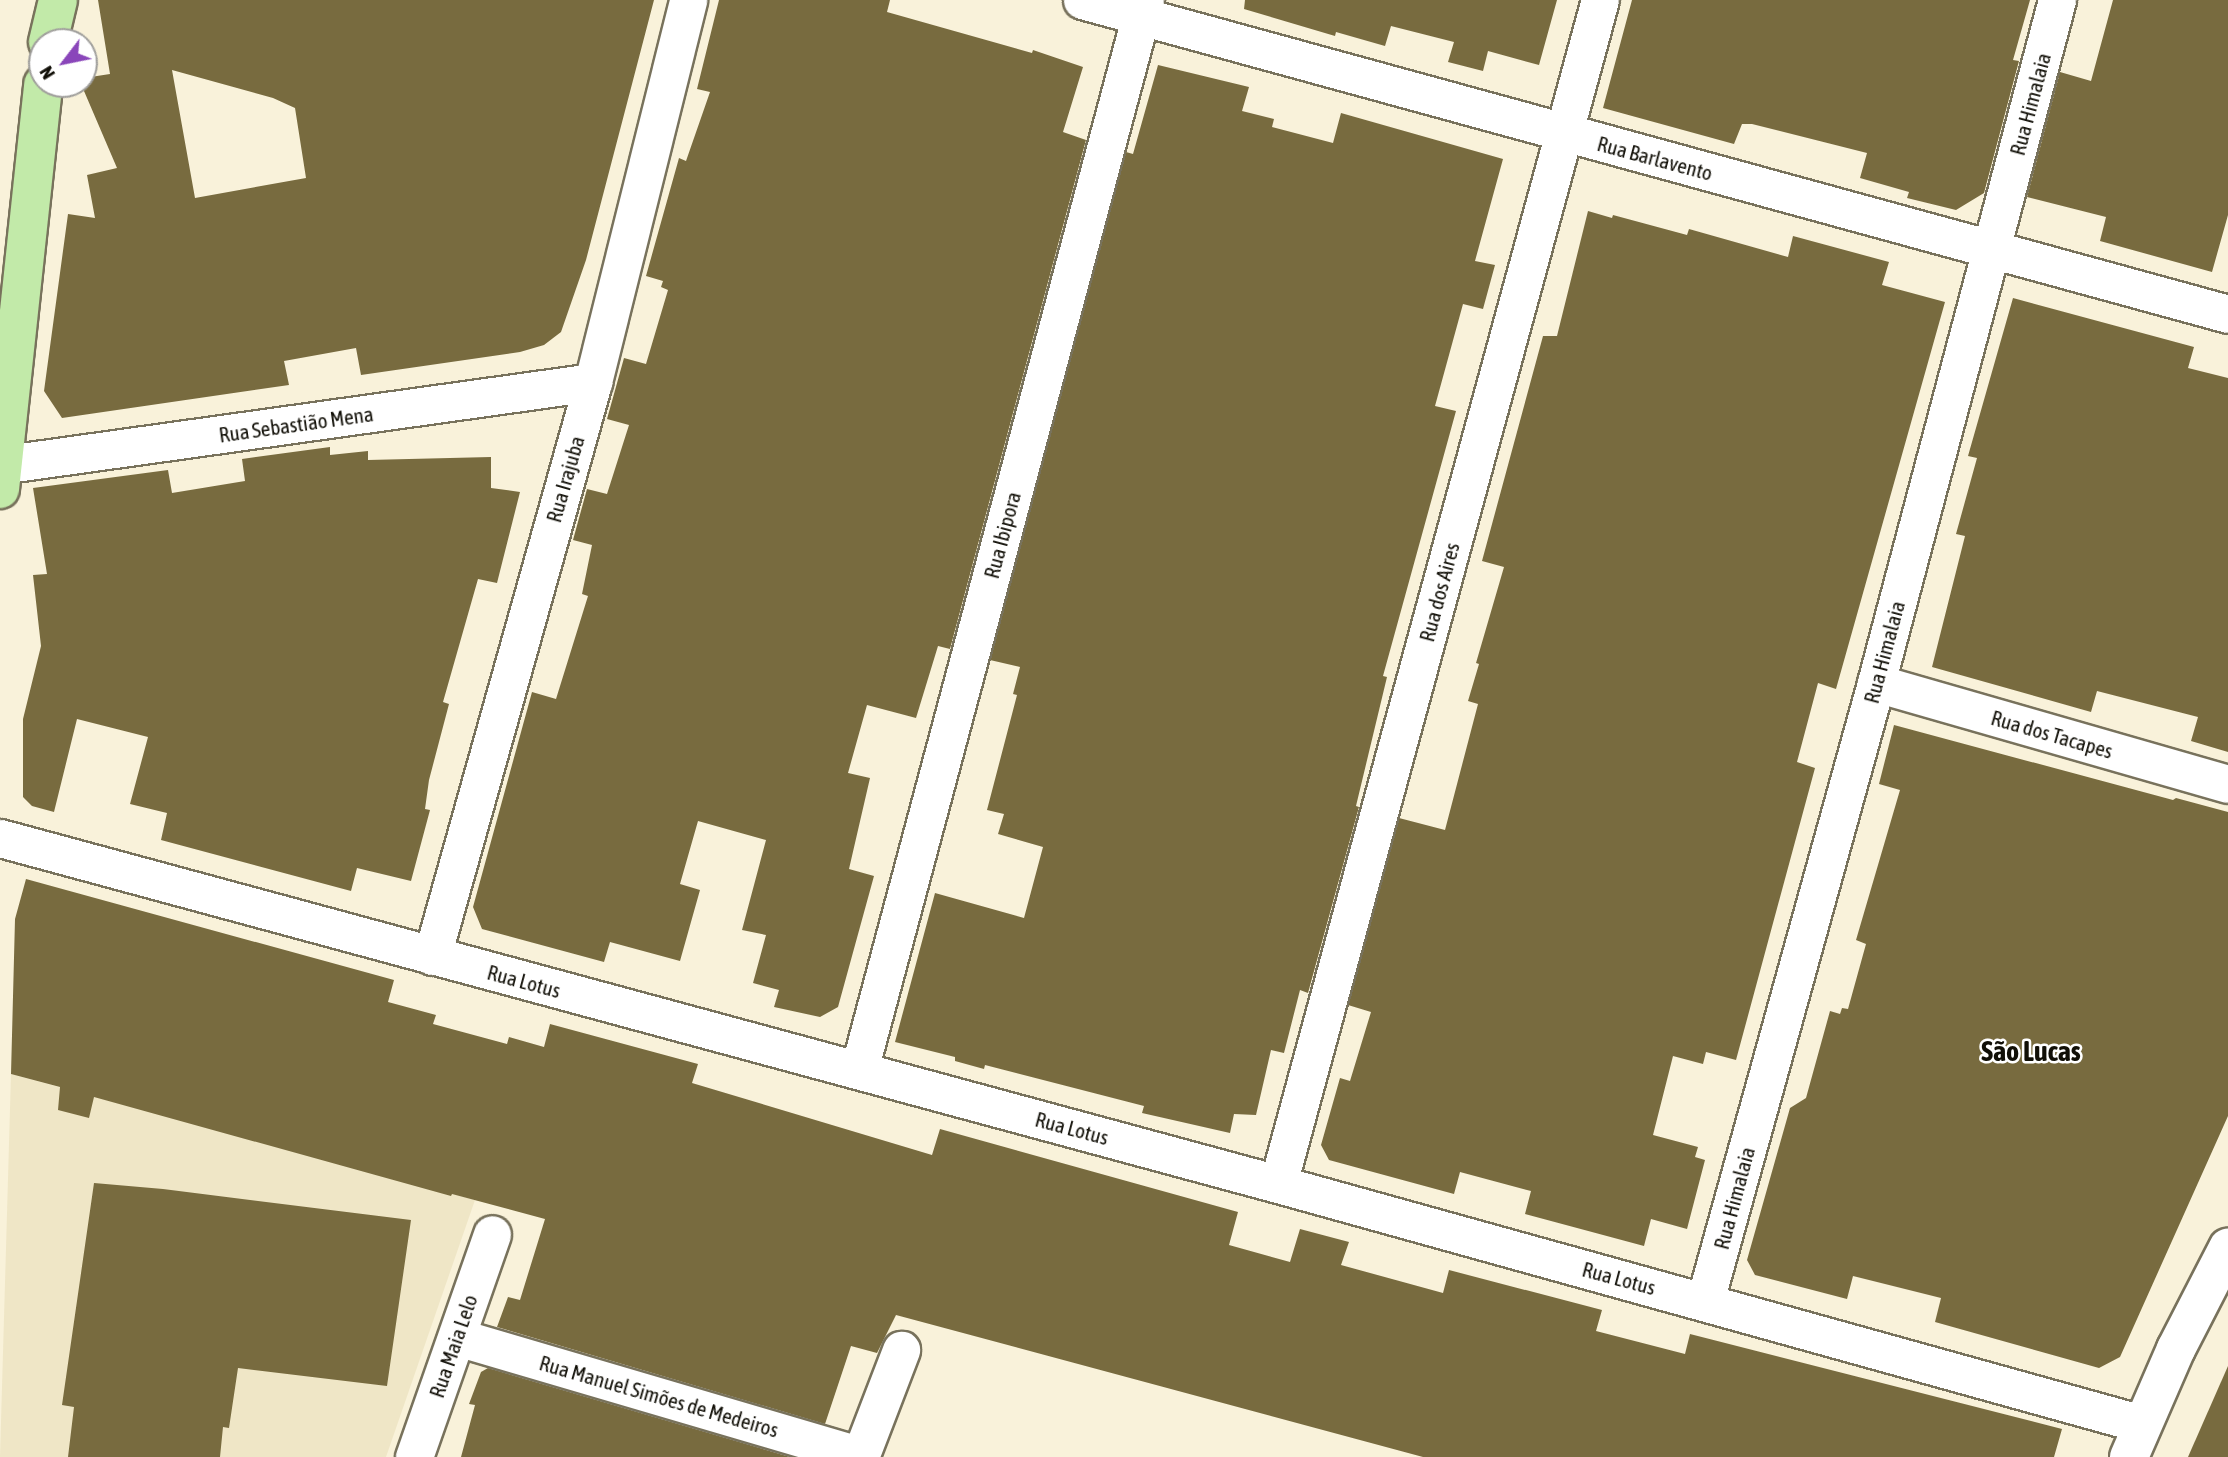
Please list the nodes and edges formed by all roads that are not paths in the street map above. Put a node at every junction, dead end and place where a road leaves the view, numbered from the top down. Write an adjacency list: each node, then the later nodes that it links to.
1 (58, 0): 7 (main road)
2 (688, 0): 12 (street, Rua Irajuba)
3 (1082, 0): 6 (street, Rua Barlavento)
4 (1600, 0): 9 (street, Rua dos Aires)
5 (2057, 0): 10 (street, Rua Himalaia)
6 (1143, 8): 9 (street, Rua Barlavento); 19 (street, Rua Ibipora)
7 (51, 28)
8 (41, 98): 13 (main road)
9 (1564, 133): 10 (street, Rua Barlavento); 20 (street, Rua dos Aires)
10 (1991, 251): 11 (street, Rua Barlavento); 15 (street, Rua Himalaia)
11 (2228, 314)
12 (593, 382): 13 (street, Rua Sebastião Mena); 18 (street, Rua Irajuba)
13 (0, 465): 14 (main road)
14 (0, 489)
15 (1876, 683): 16 (street, Rua dos Tacapes); 23 (street, Rua Himalaia)
16 (2228, 785)
17 (0, 838): 18 (street, Rua Lotus)
18 (432, 956): 19 (street, Rua Lotus)
19 (859, 1070): 20 (street, Rua Lotus)
20 (1278, 1184): 23 (street, Rua Lotus)
21 (492, 1234): 24 (street, Rua Maia Lelo)
22 (2228, 1248): 26 (main road)
23 (1705, 1301): 26 (street, Rua Lotus)
24 (457, 1337): 27 (street, Rua Manuel Simões de Medeiros); 28 (street, Rua Maia Lelo)
25 (901, 1350): 27 (street)
26 (2136, 1440)
27 (861, 1456)
28 (414, 1457)

